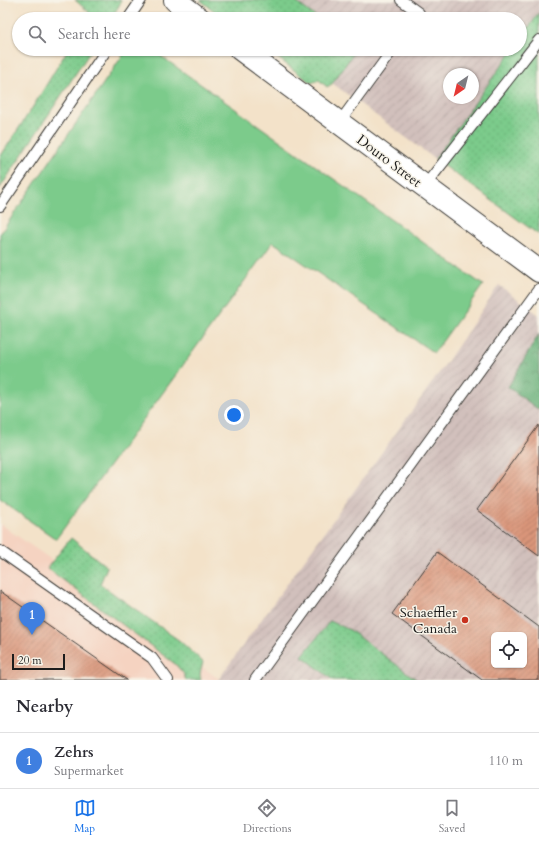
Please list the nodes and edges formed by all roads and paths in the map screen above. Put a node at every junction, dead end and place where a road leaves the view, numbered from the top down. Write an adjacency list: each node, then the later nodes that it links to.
1 (141, 0): 4 (lane)
2 (175, 0): 5 (street)
3 (401, 0): 6 (lane)
4 (133, 12)
5 (191, 12)
6 (418, 12)
7 (539, 40): 8 (lane)
8 (527, 55)
9 (102, 56): 15 (lane)
10 (249, 56): 13 (street, Douro Street)
11 (388, 56): 13 (lane)
12 (526, 56): 14 (lane)
13 (339, 123): 14 (street, Douro Street)
14 (424, 187): 16 (street, Douro Street)
15 (0, 206)
16 (539, 271)
17 (539, 289): 20 (lane)
18 (0, 551): 19 (lane)
19 (168, 680)
20 (255, 680)

